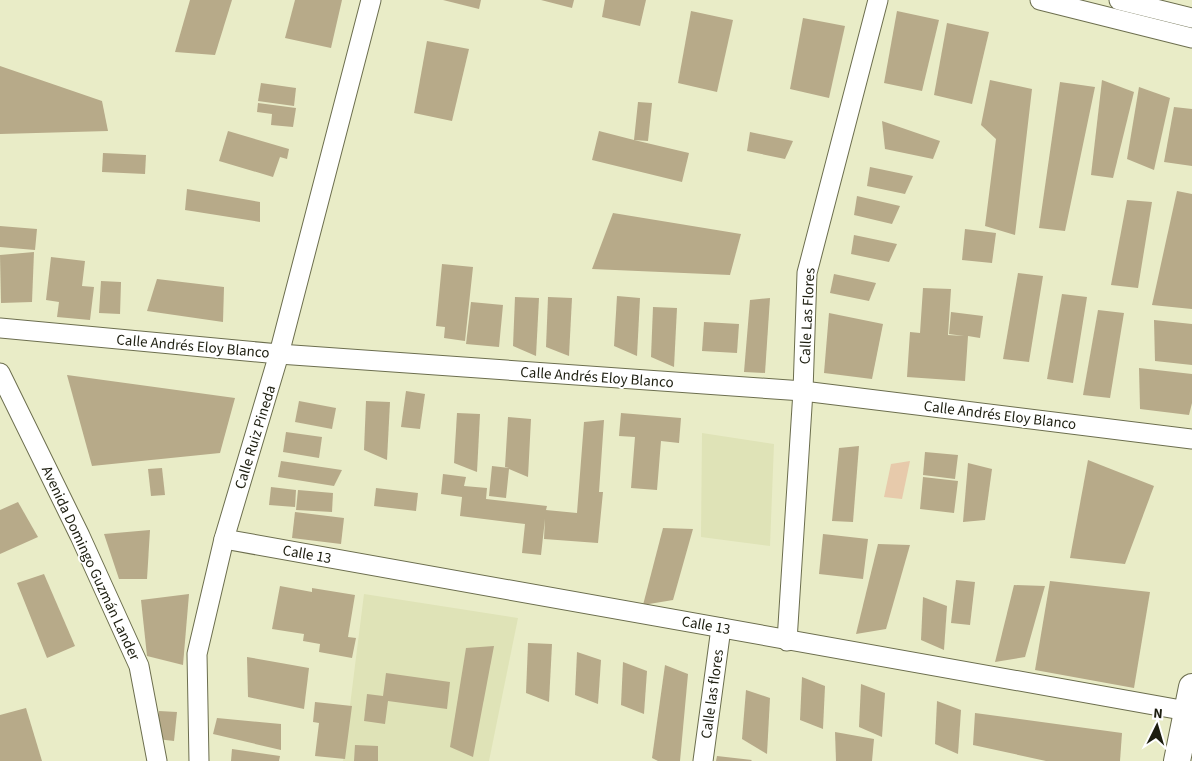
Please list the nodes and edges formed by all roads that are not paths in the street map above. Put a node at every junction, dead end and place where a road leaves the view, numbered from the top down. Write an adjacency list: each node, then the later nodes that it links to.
1 (371, 0): 8 (street, Calle Ruiz Pineda)
2 (878, 0): 10 (street, Calle Las Flores)
3 (1040, 0): 6 (street)
4 (1118, 0): 5 (street)
5 (1192, 18)
6 (1192, 38)
7 (0, 328): 8 (street, Calle Andrés Eloy Blanco)
8 (279, 354): 10 (street, Calle Andrés Eloy Blanco); 12 (street, Calle Ruiz Pineda)
9 (0, 373): 16 (street, Avenida Domingo Guzmán Lander)
10 (803, 391): 11 (street, Calle Andrés Eloy Blanco); 14 (street, Calle Las Flores)
11 (1192, 439)
12 (224, 539): 13 (street, Calle 13); 17 (street, Calle Ruiz Pineda)
13 (721, 628): 14 (street, Calle 13); 18 (street, Calle las flores)
14 (787, 641): 15 (street, Calle 13)
15 (1190, 699): 19 (main road)
16 (157, 761)
17 (199, 761)
18 (703, 761)
19 (1177, 761)

